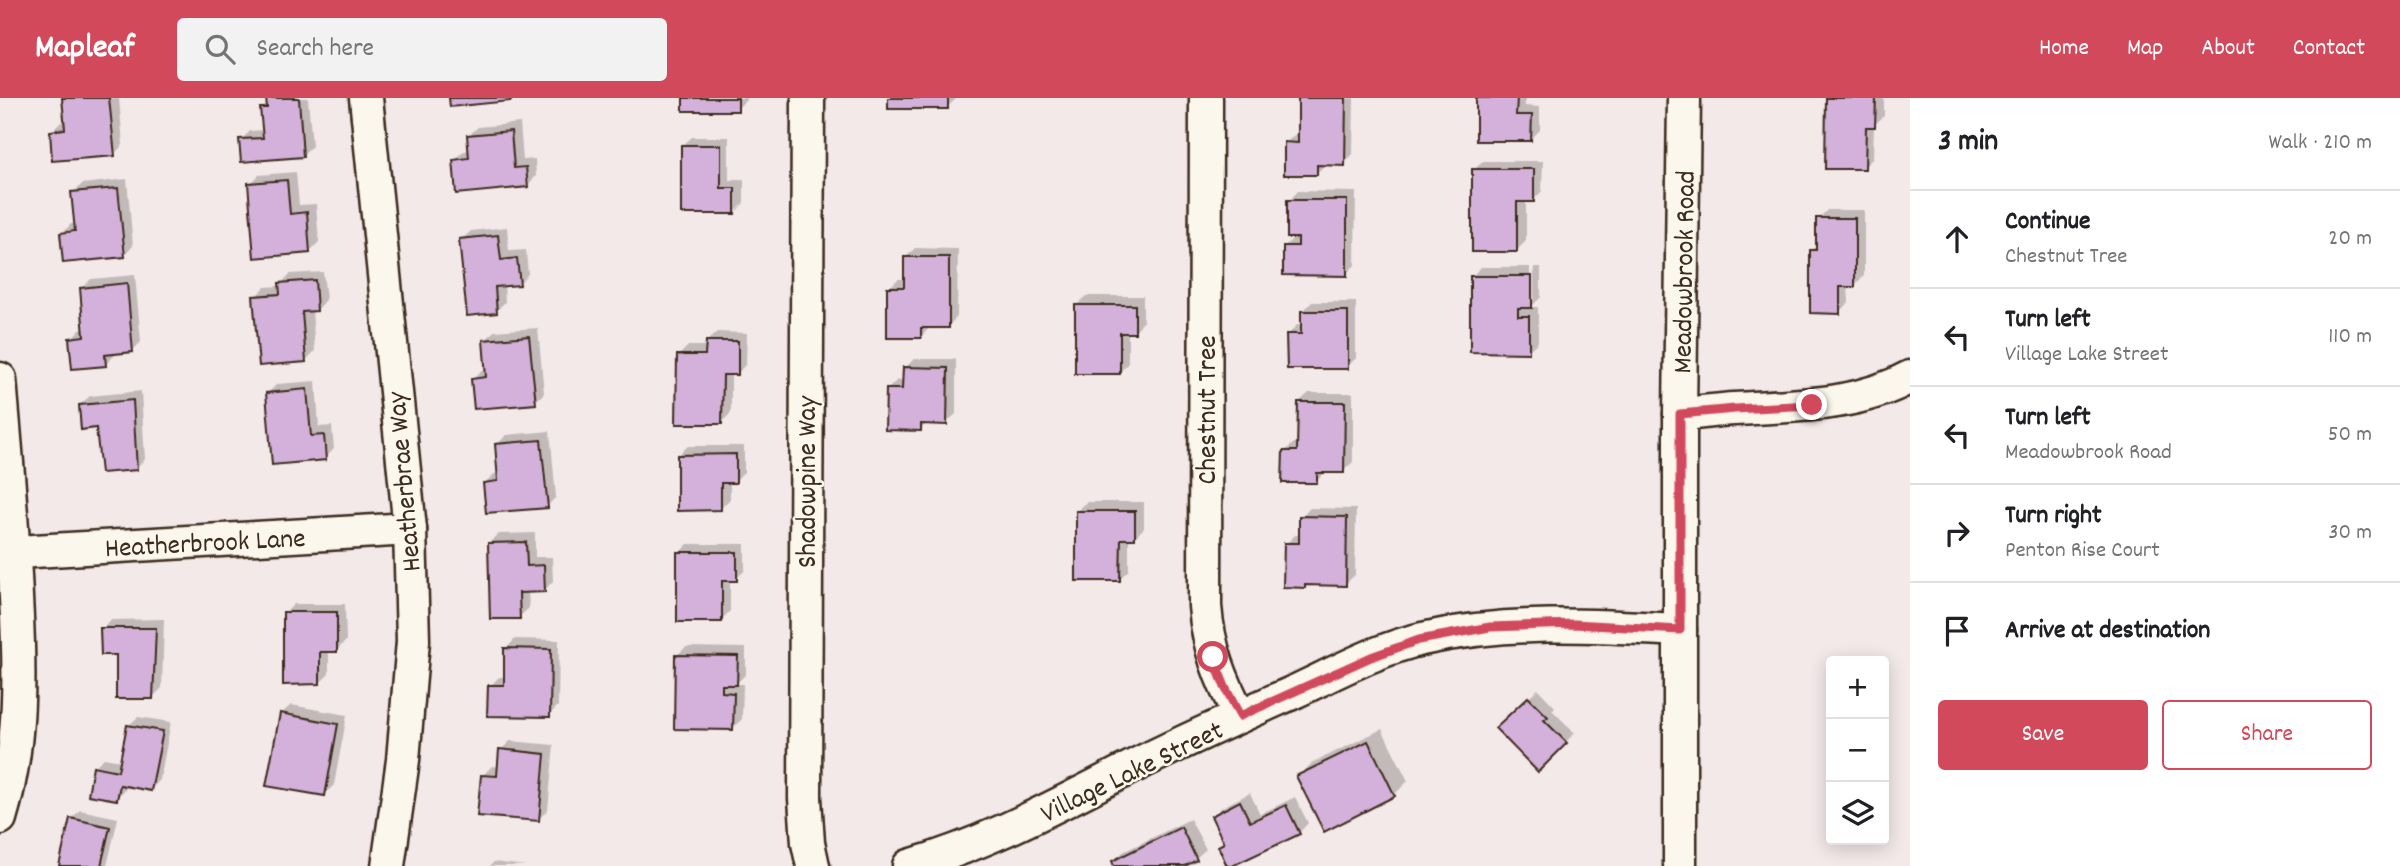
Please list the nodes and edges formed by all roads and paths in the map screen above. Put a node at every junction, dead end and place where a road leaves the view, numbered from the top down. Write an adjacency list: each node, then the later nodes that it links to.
1 (366, 98): 8 (street, Heatherbrae Way)
2 (808, 98): 14 (street, Shadowpine Way)
3 (1206, 98): 11 (street, Chestnut Tree)
4 (1684, 98): 7 (street, Meadowbrook Road)
5 (1910, 377): 7 (street)
6 (0, 379): 9 (street)
7 (1680, 414): 10 (street, Meadowbrook Road)
8 (410, 529): 9 (street, Heatherbrook Lane); 13 (street, Heatherbrae Way)
9 (8, 552): 12 (street)
10 (1680, 630): 11 (street, Village Lake Street); 16 (street, Meadowbrook Road)
11 (1240, 716): 15 (street, Village Lake Street)
12 (0, 818)
13 (388, 866)
14 (813, 866)
15 (909, 866)
16 (1680, 866)

